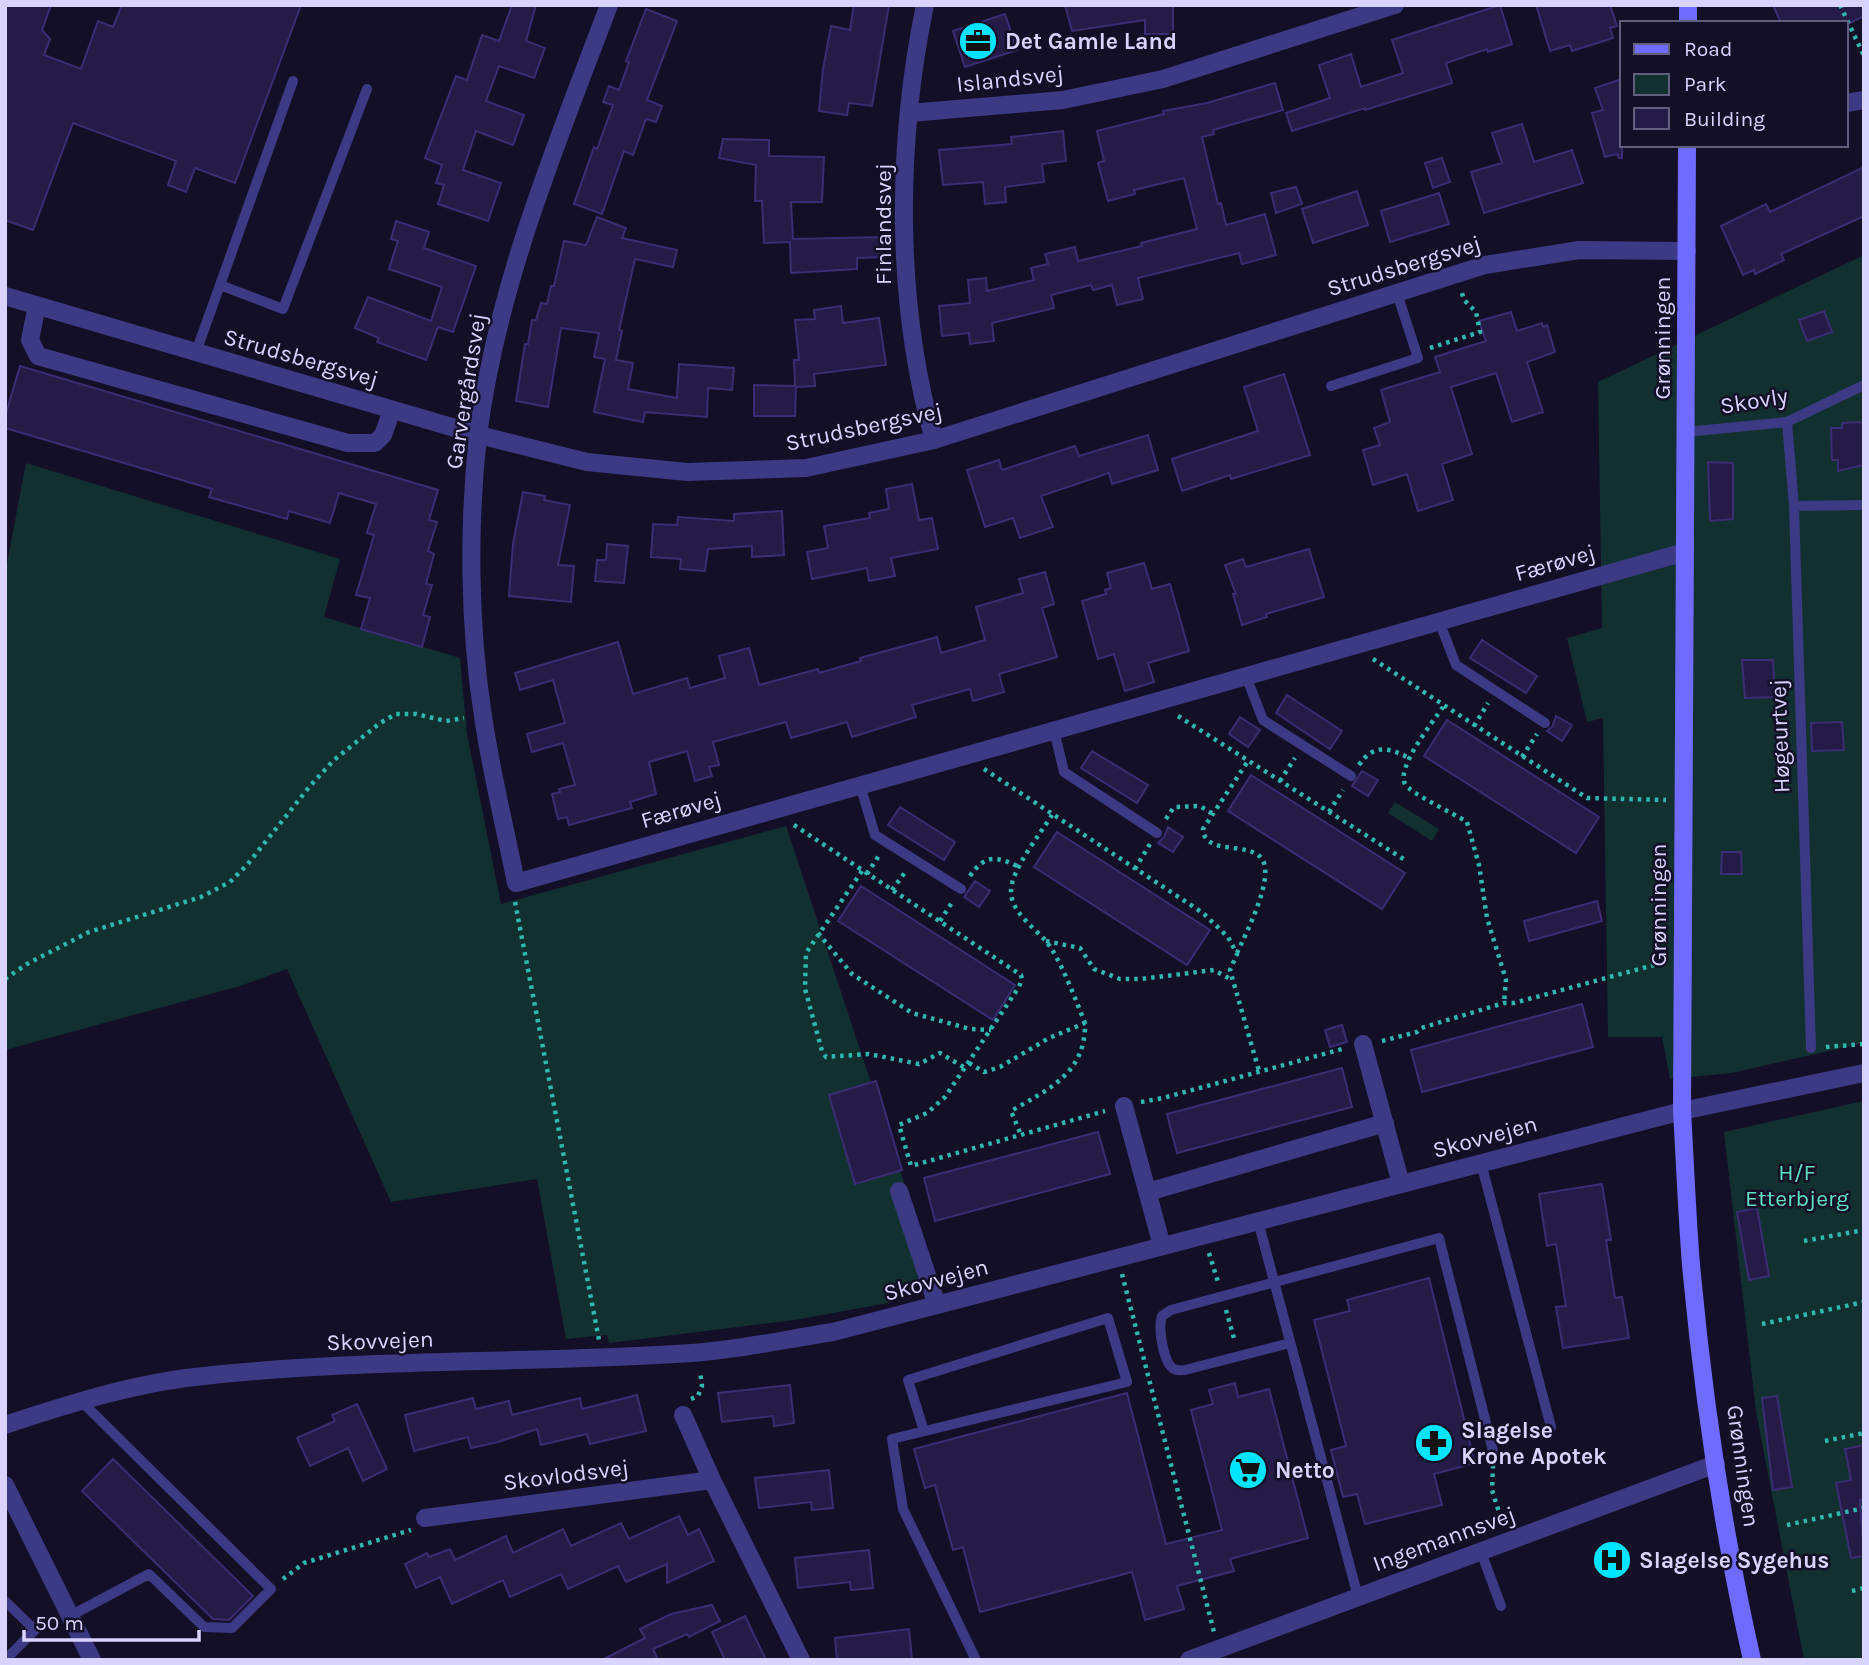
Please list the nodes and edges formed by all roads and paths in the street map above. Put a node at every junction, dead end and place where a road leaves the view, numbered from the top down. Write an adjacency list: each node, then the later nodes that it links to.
1 (609, 5): 25 (street, Garvergårdsvej)
2 (925, 5): 10 (street, Finlandsvej)
3 (1395, 5): 10 (street, Islandsvej)
4 (1840, 5): 5 (path)
5 (1848, 21)
6 (1848, 22): 7 (path)
7 (1864, 56)
8 (293, 82): 14 (lane)
9 (367, 89): 14 (lane)
10 (910, 113): 26 (street, Finlandsvej)
11 (1687, 147): 12 (main road, Grønningen)
12 (1687, 251): 13 (street, Strudsbergsvej); 24 (main road, Grønningen)
13 (1457, 274): 15 (street, Strudsbergsvej); 19 (path)
14 (220, 285): 18 (lane)
15 (1396, 293): 19 (lane); 26 (street, Strudsbergsvej)
16 (5, 296): 17 (street, Strudsbergsvej)
17 (37, 305): 18 (street, Strudsbergsvej); 22 (street)
18 (196, 352): 22 (street, Strudsbergsvej)
19 (1416, 352): 20 (lane)
20 (1331, 386)
21 (1864, 386): 23 (lane, Skovly)
22 (392, 410): 25 (street, Strudsbergsvej)
23 (1787, 422): 24 (lane, Skovly); 28 (lane, Høgeurtvej)
24 (1686, 432): 29 (main road, Grønningen)
25 (478, 435): 26 (street, Strudsbergsvej); 36 (street, Garvergårdsvej)
26 (934, 440)
27 (1864, 505): 28 (lane)
28 (1794, 506): 70 (lane, Høgeurtvej)
29 (1685, 552): 30 (street, Færøvej); 47 (main road, Grønningen)
30 (1439, 621): 31 (street, Færøvej); 33 (lane)
31 (1368, 642): 32 (street, Færøvej); 35 (path)
32 (1246, 676): 34 (street, Færøvej); 40 (lane)
33 (1496, 691): 37 (lane); 38 (path)
34 (1173, 696): 39 (street, Færøvej); 43 (path)
35 (1443, 707): 38 (path); 65 (path)
36 (482, 716): 56 (street, Garvergårdsvej); 63 (path)
37 (1545, 723): 42 (path)
38 (1474, 726): 42 (path)
39 (1054, 730): 41 (street, Færøvej); 51 (lane)
40 (1303, 746): 44 (lane); 45 (path)
41 (980, 751): 46 (street, Færøvej); 50 (path)
42 (1522, 757): 47 (path)
43 (1248, 761): 45 (path); 49 (path)
44 (1351, 776)
45 (1280, 781): 52 (path)
46 (860, 785): 48 (street, Færøvej); 57 (lane)
47 (1683, 800): 62 (main road, Grønningen)
48 (774, 810): 55 (path); 56 (street, Færøvej)
49 (1213, 814): 51 (path); 61 (path)
50 (1052, 815): 53 (path); 54 (path)
51 (1157, 833): 54 (path)
52 (1405, 860)
53 (1019, 867): 57 (path); 60 (path)
54 (1135, 869): 61 (path)
55 (862, 871): 58 (path); 59 (path)
56 (516, 883): 94 (path)
57 (961, 889): 58 (path)
58 (940, 921): 67 (path)
59 (818, 933): 67 (path); 72 (path)
60 (1046, 941): 64 (path); 66 (path)
61 (1237, 954): 64 (path)
62 (1683, 958): 65 (path); 76 (main road, Grønningen)
63 (5, 979)
64 (1233, 981): 73 (path)
65 (1504, 1003): 68 (path)
66 (1085, 1023): 71 (path); 78 (path)
67 (990, 1030): 71 (path)
68 (1363, 1044): 73 (path); 77 (street)
69 (1864, 1044): 70 (path)
70 (1811, 1048)
71 (969, 1063): 72 (path)
72 (965, 1068): 78 (path)
73 (1259, 1071): 75 (path)
74 (1864, 1073): 76 (street, Skovvejen)
75 (1124, 1106): 78 (path); 82 (street)
76 (1682, 1111): 79 (street, Skovvejen); 103 (main road, Grønningen)
77 (1385, 1123): 80 (street); 82 (street)
78 (1021, 1135)
79 (1480, 1163): 80 (street, Skovvejen); 98 (lane)
80 (1401, 1184): 83 (street, Skovvejen)
81 (899, 1191): 90 (street)
82 (1148, 1192): 86 (street)
83 (1258, 1221): 86 (street, Skovvejen); 88 (lane)
84 (1864, 1230): 85 (path)
85 (1804, 1241)
86 (1162, 1246): 87 (street, Skovvejen)
87 (1118, 1258): 90 (street, Skovvejen); 118 (path)
88 (1274, 1284): 92 (lane); 92 (lane); 102 (lane)
89 (1864, 1302): 91 (path)
90 (937, 1305): 93 (street, Skovvejen)
91 (1762, 1324)
92 (1290, 1343): 114 (lane)
93 (696, 1353): 94 (street, Skovvejen); 96 (path)
94 (603, 1358): 95 (street, Skovvejen)
95 (80, 1400): 97 (street, Skovvejen); 112 (lane)
96 (683, 1415): 104 (street)
97 (5, 1425)
98 (1550, 1427)
99 (924, 1432): 99 (lane); 122 (lane)
100 (1864, 1433): 101 (path)
101 (1825, 1441)
102 (1493, 1451): 109 (path)
103 (1716, 1464): 109 (street, Ingemannsvej); 124 (main road, Grønningen)
104 (712, 1480): 107 (street, Skovlodsvej); 121 (street)
105 (5, 1485): 117 (street)
106 (1864, 1508): 108 (path)
107 (425, 1518): 112 (path)
108 (1787, 1525)
109 (1508, 1542): 110 (street, Ingemannsvej)
110 (1481, 1552): 114 (street, Ingemannsvej); 116 (lane)
111 (1864, 1587): 113 (path)
112 (271, 1589): 117 (lane)
113 (1852, 1591)
114 (1358, 1597): 118 (street, Ingemannsvej)
115 (5, 1601): 119 (lane)
116 (1501, 1606)
117 (70, 1616): 120 (street)
118 (1219, 1649): 123 (street, Ingemannsvej)
119 (5, 1660)
120 (92, 1660)
121 (801, 1660)
122 (975, 1660)
123 (1189, 1660)
124 (1752, 1660)

